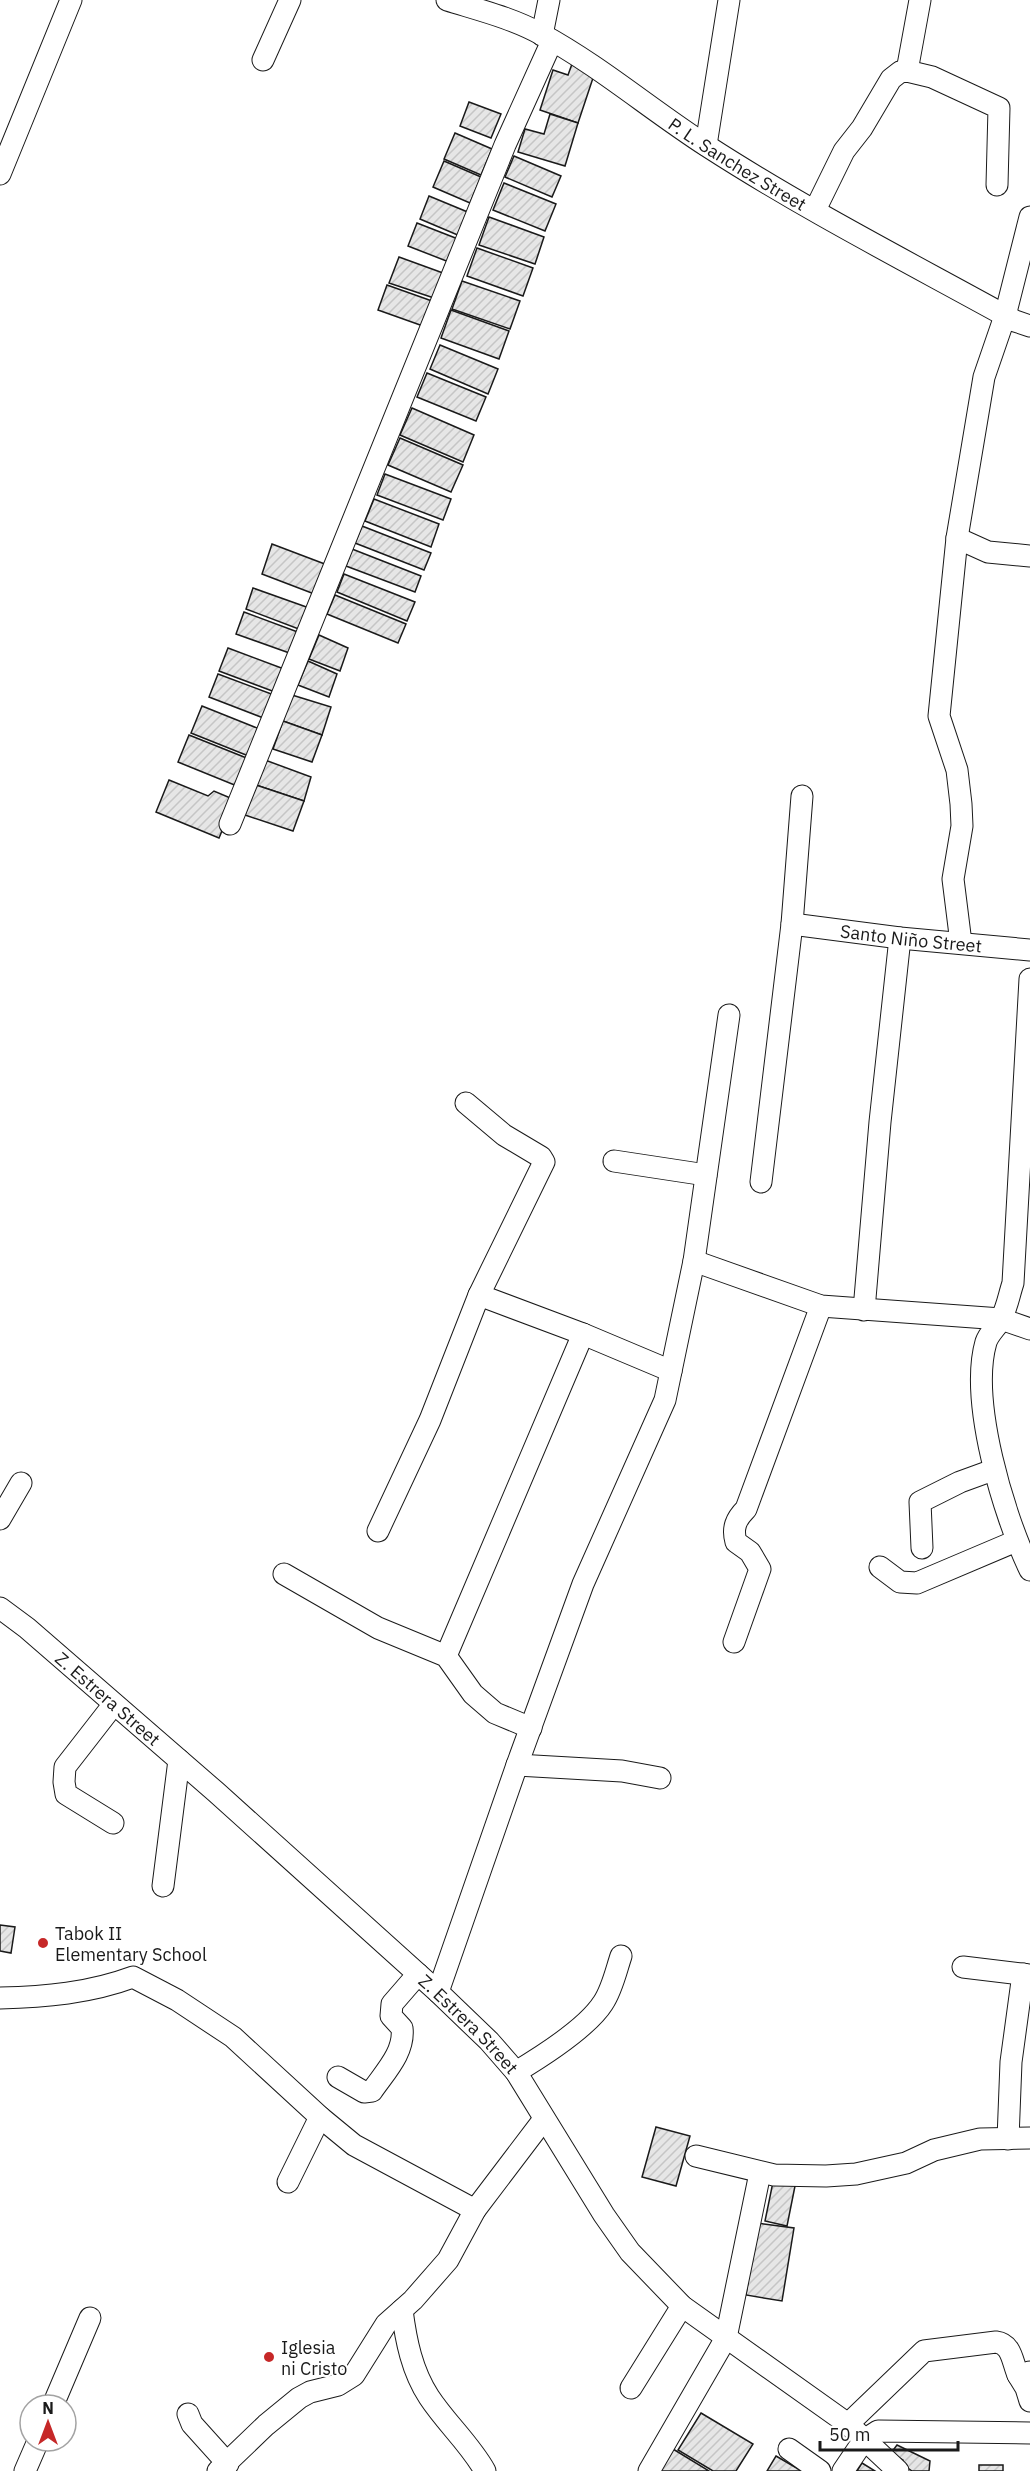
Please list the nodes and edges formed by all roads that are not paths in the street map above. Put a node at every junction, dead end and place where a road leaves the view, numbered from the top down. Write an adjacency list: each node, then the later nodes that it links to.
1 (71, 0): 11 (street)
2 (290, 0): 8 (street)
3 (447, 0): 7 (street, P. L. Sanchez Street)
4 (549, 0): 7 (street)
5 (729, 0): 10 (street)
6 (920, 0): 9 (street)
7 (547, 38): 10 (street, P. L. Sanchez Street); 20 (street)
8 (263, 60)
9 (907, 71): 12 (street); 13 (street)
10 (706, 145): 13 (street, P. L. Sanchez Street)
11 (0, 174)
12 (997, 185)
13 (815, 210): 15 (street, P. L. Sanchez Street)
14 (1030, 217): 15 (street)
15 (1005, 316): 16 (street, P. L. Sanchez Street); 17 (street)
16 (1030, 327)
17 (957, 538): 18 (street); 23 (street)
18 (1030, 556)
19 (802, 796): 21 (street)
20 (230, 824)
21 (792, 924): 22 (street, Santo Niño Street); 30 (street)
22 (900, 938): 23 (street, Santo Niño Street); 34 (street)
23 (961, 943): 24 (street, Santo Niño Street)
24 (1030, 950)
25 (1030, 979): 35 (street)
26 (729, 1015): 29 (street)
27 (466, 1103): 32 (street)
28 (614, 1161): 29 (street)
29 (706, 1175): 31 (street)
30 (761, 1182)
31 (694, 1261): 33 (street); 38 (street)
32 (479, 1295): 37 (street); 43 (street)
33 (821, 1306): 34 (street); 49 (street)
34 (864, 1310): 35 (street)
35 (1001, 1319): 36 (street); 39 (street)
36 (1030, 1329)
37 (583, 1334): 38 (street); 50 (street)
38 (671, 1371): 52 (street)
39 (993, 1470): 42 (street); 44 (street)
40 (21, 1483): 41 (street)
41 (0, 1519)
42 (1019, 1528): 45 (street); 46 (street)
43 (378, 1531)
44 (922, 1548)
45 (880, 1567)
46 (1030, 1570)
47 (284, 1574): 50 (street)
48 (0, 1608): 51 (street, Z. Estrera Street)
49 (734, 1642)
50 (446, 1656): 52 (street)
51 (114, 1704): 53 (street, Z. Estrera Street); 56 (street)
52 (531, 1728): 54 (street)
53 (179, 1760): 57 (street); 60 (street, Z. Estrera Street)
54 (517, 1765): 55 (street); 62 (street)
55 (660, 1778)
56 (113, 1823)
57 (163, 1886)
58 (621, 1956): 64 (street)
59 (963, 1967): 61 (street)
60 (418, 1974): 62 (street, Z. Estrera Street); 65 (street)
61 (1026, 1975): 69 (street)
62 (438, 1992): 64 (street, Z. Estrera Street)
63 (0, 1998): 66 (street)
64 (516, 2072): 67 (street, Z. Estrera Street)
65 (338, 2077)
66 (320, 2117): 72 (street); 73 (street)
67 (544, 2119): 73 (street); 74 (street, Z. Estrera Street)
68 (1030, 2138): 69 (street)
69 (1008, 2139): 71 (street)
70 (696, 2156): 71 (street)
71 (760, 2172): 77 (street)
72 (288, 2182)
73 (475, 2210): 75 (street)
74 (682, 2306): 77 (street, Z. Estrera Street); 79 (street)
75 (402, 2310): 88 (street); 91 (street)
76 (90, 2318): 80 (street)
77 (726, 2337): 83 (street, Z. Estrera Street); 92 (street)
78 (1024, 2373): 81 (street); 83 (street)
79 (631, 2388)
80 (58, 2393)
81 (1030, 2401)
82 (188, 2415): 88 (street)
83 (848, 2424): 85 (street, Z. Estrera Street)
84 (1030, 2433): 85 (street)
85 (864, 2440): 93 (street); 94 (street, Z. Estrera Street)
86 (789, 2448): 89 (street)
87 (33, 2453): 90 (street)
88 (223, 2467)
89 (815, 2469)
90 (26, 2471)
91 (484, 2471)
92 (649, 2471)
93 (843, 2471)
94 (898, 2471)

